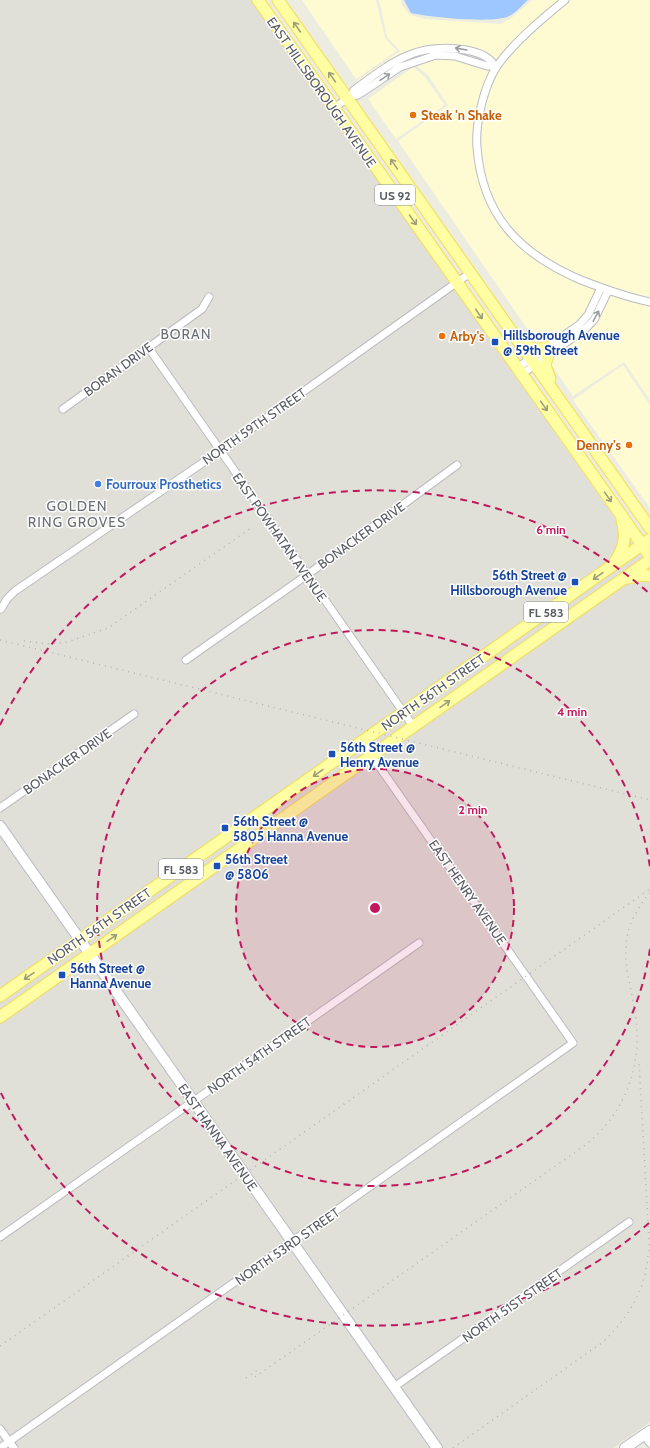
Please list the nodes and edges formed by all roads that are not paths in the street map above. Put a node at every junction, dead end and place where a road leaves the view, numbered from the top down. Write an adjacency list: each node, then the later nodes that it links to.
1 (258, 0): 6 (main road, EAST HILLSBOROUGH AVENUE / US 92)
2 (278, 0): 5 (main road, EAST HILLSBOROUGH AVENUE / US 92, one-way to 2)
3 (565, 0): 4 (street)
4 (496, 66): 5 (street); 9 (street)
5 (350, 97): 6 (street); 7 (main road, EAST HILLSBOROUGH AVENUE / US 92, one-way to 5)
6 (334, 108): 8 (main road, EAST HILLSBOROUGH AVENUE / US 92, one-way to 8)
7 (470, 273): 8 (street, NORTH 59TH STREET); 12 (main road, EAST HILLSBOROUGH AVENUE / US 92)
8 (457, 283): 16 (main road, EAST HILLSBOROUGH AVENUE / US 92, one-way to 16); 19 (street, NORTH 59TH STREET)
9 (604, 290): 11 (street); 14 (street)
10 (209, 297): 13 (street, BORAN DRIVE)
11 (650, 302)
12 (510, 330): 14 (main road); 15 (main road, EAST HILLSBOROUGH AVENUE / US 92)
13 (148, 347): 18 (street, BORAN DRIVE); 19 (street, EAST POWHATAN AVENUE)
14 (548, 351): 15 (street); 17 (main road)
15 (533, 362): 16 (street); 17 (main road, EAST HILLSBOROUGH AVENUE / US 92)
16 (520, 371): 22 (main road, EAST HILLSBOROUGH AVENUE / US 92, one-way to 22)
17 (561, 401): 21 (main road, EAST HILLSBOROUGH AVENUE / US 92)
18 (63, 409)
19 (220, 451): 29 (street, EAST POWHATAN AVENUE); 32 (street, NORTH 59TH STREET)
20 (457, 465): 29 (street, BONACKER DRIVE)
21 (634, 504): 23 (main road); 24 (main road, EAST HILLSBOROUGH AVENUE / US 92)
22 (620, 515): 25 (main road, EAST HILLSBOROUGH AVENUE / US 92); 28 (main road)
23 (650, 515)
24 (650, 528)
25 (646, 542): 26 (main road, EAST HILLSBOROUGH AVENUE / US 92); 28 (main road, NORTH 56TH STREET / FL 583)
26 (650, 556)
27 (650, 560): 31 (main road, NORTH 56TH STREET / FL 583)
28 (612, 566): 34 (main road, NORTH 56TH STREET / FL 583, one-way to 34)
29 (307, 575): 33 (street, BONACKER DRIVE); 34 (street, EAST POWHATAN AVENUE)
30 (650, 576): 31 (main road)
31 (623, 579): 36 (main road, NORTH 56TH STREET / FL 583, one-way to 31)
32 (1, 609)
33 (186, 660)
34 (404, 713): 36 (street, EAST POWHATAN AVENUE); 37 (main road, NORTH 56TH STREET / FL 583)
35 (134, 714): 39 (street, BONACKER DRIVE)
36 (413, 726): 38 (main road, NORTH 56TH STREET / FL 583)
37 (362, 742): 38 (street, EAST HENRY AVENUE); 41 (main road, NORTH 56TH STREET / FL 583, one-way to 41)
38 (372, 756): 42 (main road, NORTH 56TH STREET / FL 583); 48 (street, EAST HENRY AVENUE)
39 (0, 808)
40 (0, 826): 43 (street, EAST HANNA AVENUE)
41 (220, 842): 42 (main road); 43 (main road, NORTH 56TH STREET / FL 583)
42 (230, 855): 45 (main road, NORTH 56TH STREET / FL 583, one-way to 42)
43 (80, 940): 45 (street, EAST HANNA AVENUE); 46 (main road, NORTH 56TH STREET / FL 583, one-way to 46)
44 (419, 943): 49 (street, NORTH 54TH STREET)
45 (89, 954): 47 (main road, NORTH 56TH STREET / FL 583); 49 (street, EAST HANNA AVENUE)
46 (0, 996)
47 (0, 1017)
48 (573, 1043): 52 (street, NORTH 53RD STREET)
49 (192, 1101): 51 (street, NORTH 54TH STREET); 52 (street, EAST HANNA AVENUE)
50 (629, 1222): 53 (street, NORTH 51ST STREET)
51 (0, 1236)
52 (292, 1242): 53 (street, EAST HANNA AVENUE); 56 (street, NORTH 53RD STREET)
53 (394, 1387): 59 (street, EAST HANNA AVENUE)
54 (0, 1429): 56 (street)
55 (648, 1436): 60 (street)
56 (9, 1442): 57 (street, NORTH 53RD STREET); 58 (street)
57 (0, 1448)
58 (14, 1448)
59 (437, 1448)
60 (625, 1448)

